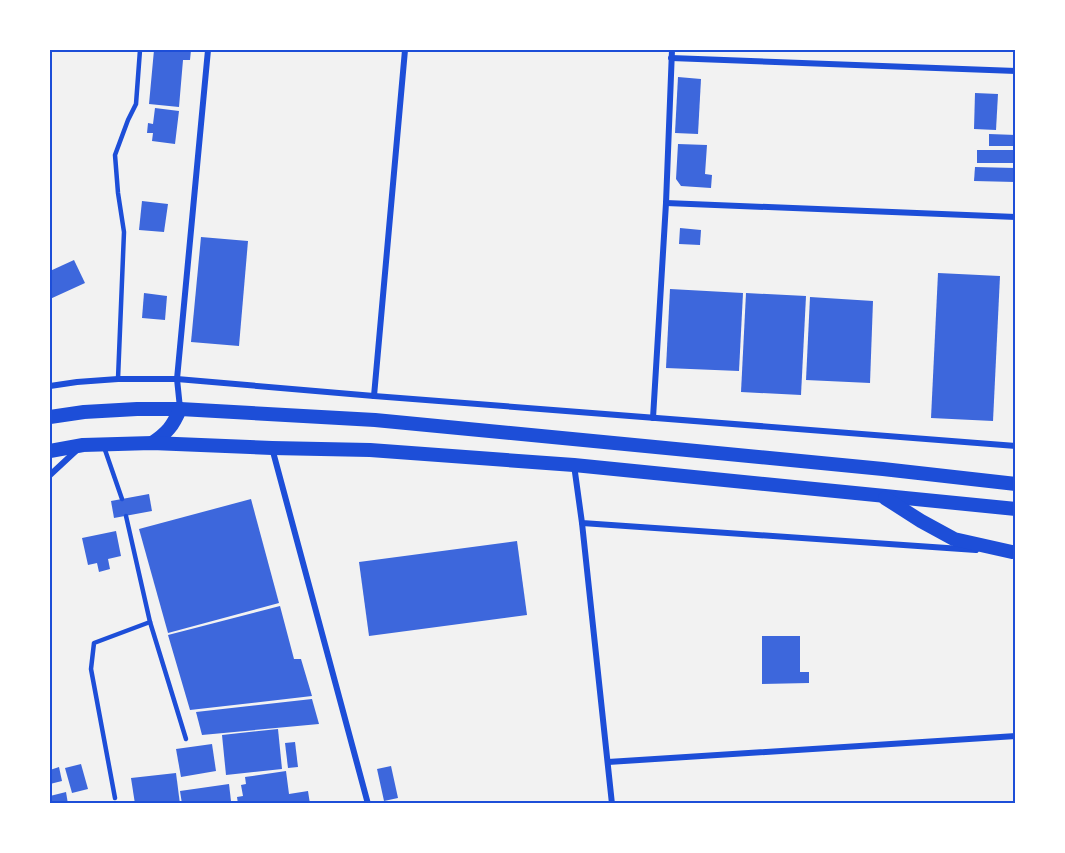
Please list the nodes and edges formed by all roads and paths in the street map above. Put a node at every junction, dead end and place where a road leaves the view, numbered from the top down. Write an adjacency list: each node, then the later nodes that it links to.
1 (140, 50): 9 (lane)
2 (208, 50): 10 (street)
3 (405, 50): 12 (street)
4 (672, 50): 5 (street)
5 (671, 58): 6 (street); 7 (street)
6 (1016, 71)
7 (666, 203): 8 (street); 15 (street)
8 (1016, 217)
9 (118, 379): 10 (street); 11 (street)
10 (177, 379): 12 (street); 13 (street)
11 (50, 386)
12 (374, 396): 15 (street)
13 (180, 409): 14 (main road); 16 (main road); 24 (main road)
14 (50, 417)
15 (652, 418): 19 (street)
16 (152, 443): 18 (main road); 20 (main road)
17 (83, 445): 18 (main road); 21 (main road); 23 (street)
18 (103, 445): 26 (lane)
19 (1016, 446)
20 (272, 448): 22 (main road); 36 (street)
21 (50, 451)
22 (574, 465): 25 (main road); 29 (street)
23 (50, 475)
24 (1016, 484)
25 (883, 496): 27 (main road); 30 (main road)
26 (122, 499)
27 (1016, 509)
28 (126, 516): 31 (lane)
29 (582, 523): 30 (street); 34 (street)
30 (1014, 553)
31 (150, 622): 33 (lane); 35 (lane)
32 (1016, 736): 34 (street)
33 (186, 739)
34 (608, 762): 37 (street)
35 (115, 798)
36 (368, 804)
37 (612, 804)

